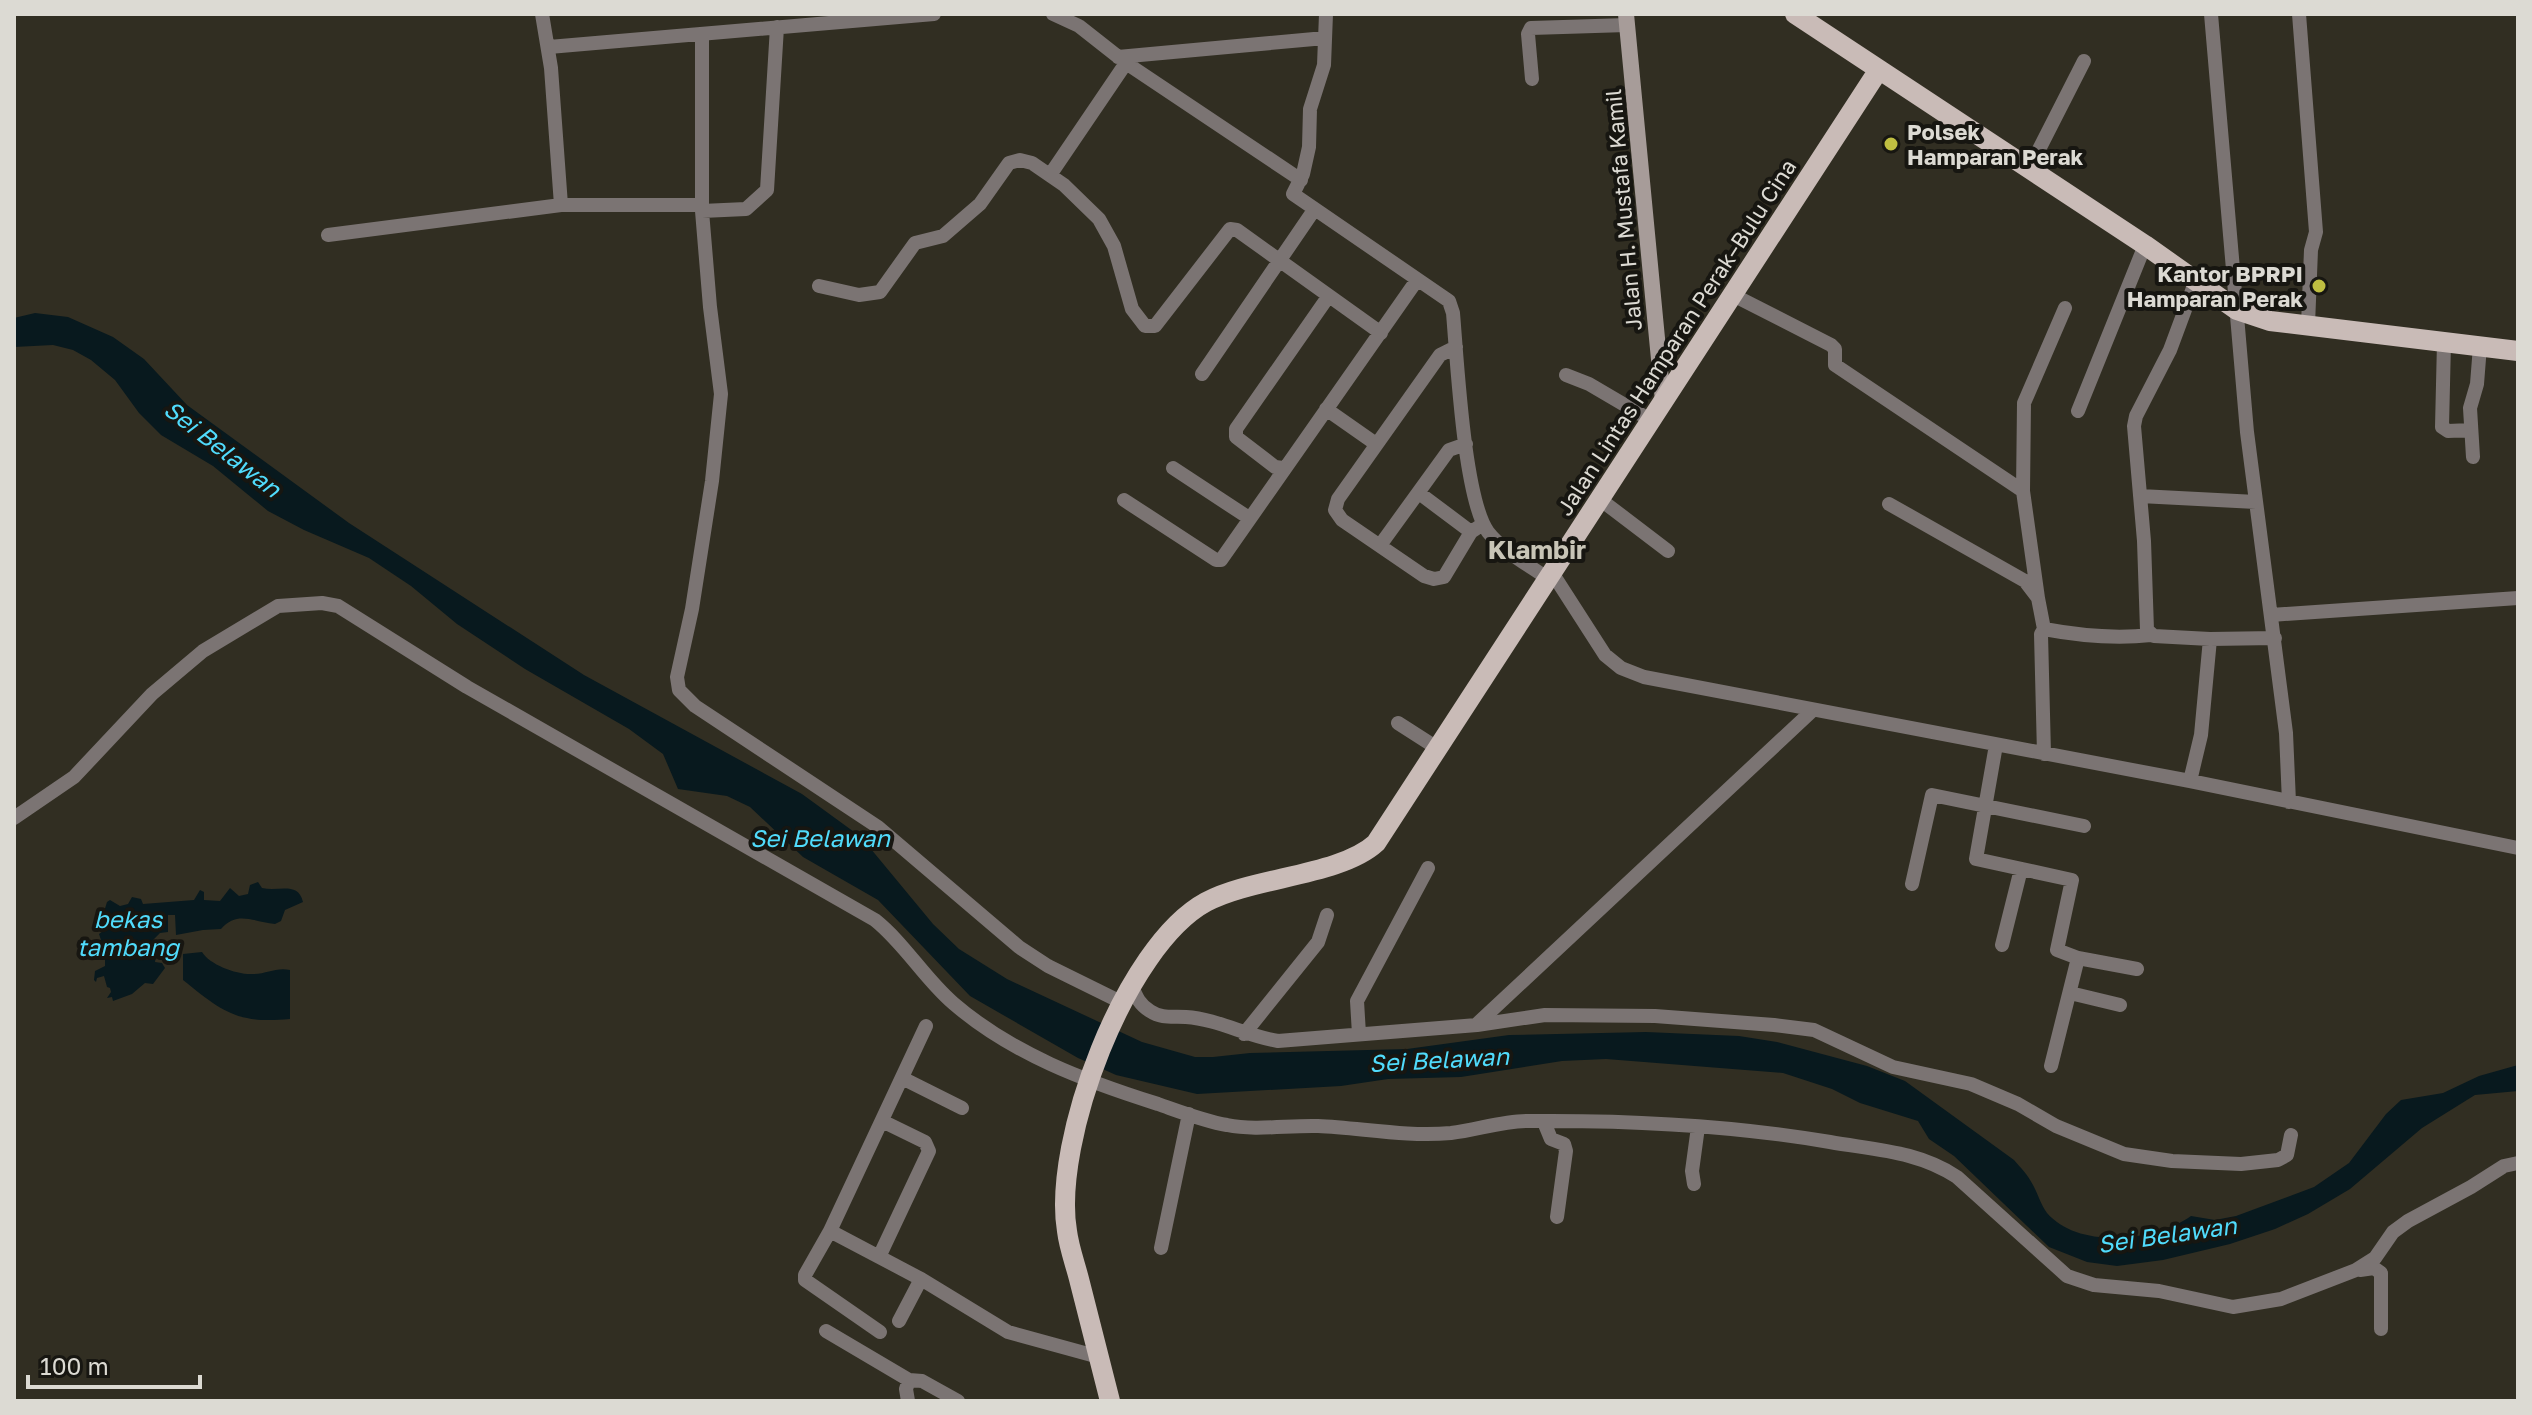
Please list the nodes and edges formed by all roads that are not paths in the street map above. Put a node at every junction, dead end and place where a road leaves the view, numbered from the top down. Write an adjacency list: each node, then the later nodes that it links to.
1 (542, 14): 12 (street)
2 (934, 14): 9 (street)
3 (1053, 14): 13 (street)
4 (1326, 14): 11 (street)
5 (1795, 14): 15 (main road)
6 (2211, 14): 32 (street)
7 (2299, 14): 33 (street)
8 (1626, 20): 16 (street); 41 (street, Jalan H. Mustafa Kamil)
9 (777, 27): 10 (street); 21 (street)
10 (702, 34): 12 (street); 21 (street)
11 (1325, 38): 13 (street); 19 (street)
12 (549, 47): 20 (street)
13 (1122, 60): 18 (street); 19 (street)
14 (2084, 61): 17 (street)
15 (1878, 71): 17 (main road); 29 (main road, Jalan Lintas Hamparan Perak–Bulu Cina)
16 (1532, 79)
17 (2029, 169): 24 (main road)
18 (1050, 175): 25 (street); 28 (street)
19 (1301, 180): 22 (street)
20 (561, 205): 21 (street); 23 (street)
21 (702, 208): 89 (street)
22 (1314, 210): 25 (street); 26 (street)
23 (328, 235)
24 (2145, 245): 27 (main road); 43 (street)
25 (1278, 260): 30 (street); 39 (street)
26 (1417, 280): 34 (street); 37 (street)
27 (2196, 280): 32 (main road); 53 (street)
28 (819, 286)
29 (1733, 295): 41 (main road, Jalan Lintas Hamparan Perak–Bulu Cina); 51 (street)
30 (1328, 297): 34 (street); 50 (street)
31 (2065, 308): 51 (street)
32 (2237, 310): 33 (main road); 56 (street)
33 (2308, 325): 35 (main road)
34 (1381, 333): 42 (street)
35 (2444, 342): 36 (main road); 45 (street)
36 (2480, 346): 38 (main road); 45 (street)
37 (1456, 347): 46 (street); 47 (street)
38 (2518, 351)
39 (1202, 374)
40 (1566, 375): 44 (street)
41 (1663, 401): 44 (main road, Jalan Lintas Hamparan Perak–Bulu Cina)
42 (1326, 409): 46 (street); 50 (street)
43 (2078, 411)
44 (1652, 421): 55 (main road, Jalan Lintas Hamparan Perak–Bulu Cina)
45 (2471, 430): 48 (street)
46 (1376, 444): 60 (street)
47 (1466, 444): 52 (street); 59 (street)
48 (2473, 457)
49 (1173, 468): 58 (street)
50 (1283, 468): 58 (street)
51 (2023, 491): 63 (street)
52 (1419, 493): 59 (street); 60 (street)
53 (2140, 496): 56 (street); 67 (street)
54 (1124, 500): 58 (street)
55 (1601, 500): 61 (street); 62 (main road, Jalan Lintas Hamparan Perak–Bulu Cina)
56 (2256, 502): 65 (street)
57 (1889, 504): 63 (street)
58 (1249, 518)
59 (1477, 528): 60 (street); 62 (street)
60 (1381, 544)
61 (1668, 551)
62 (1549, 574): 70 (street); 73 (main road, Jalan Lintas Hamparan Perak–Bulu Cina)
63 (2038, 598): 66 (street)
64 (2518, 598): 65 (street)
65 (2271, 615): 68 (street)
66 (2044, 629): 67 (street); 74 (street)
67 (2151, 635): 69 (street)
68 (2275, 638): 69 (street); 76 (street)
69 (2210, 639): 75 (street)
70 (1813, 710): 72 (street); 91 (street)
71 (1398, 723): 73 (street)
72 (1996, 745): 74 (street); 77 (street)
73 (1437, 748): 89 (main road, Jalan Lintas Hamparan Perak–Bulu Cina)
74 (2044, 754): 75 (street)
75 (2190, 781): 76 (street)
76 (2289, 802): 80 (street)
77 (1985, 804): 79 (street); 82 (street); 83 (street)
78 (14, 818): 97 (street)
79 (2084, 826)
80 (2518, 848)
81 (1428, 868): 94 (street)
82 (2021, 869): 85 (street); 86 (street)
83 (1912, 884)
84 (1327, 915): 93 (street)
85 (2002, 945)
86 (2078, 958): 87 (street); 88 (street)
87 (2137, 969)
88 (2070, 993): 90 (street); 95 (street)
89 (1125, 1000): 93 (street); 97 (main road, Jalan Lintas Hamparan Perak–Bulu Cina)
90 (2120, 1005)
91 (1477, 1025): 94 (street); 103 (street)
92 (926, 1026): 96 (street)
93 (1244, 1034): 94 (street)
94 (1359, 1034)
95 (2051, 1066)
96 (902, 1078): 98 (street); 100 (street)
97 (1089, 1078): 99 (street); 116 (main road)
98 (962, 1108)
99 (1189, 1114): 101 (street); 108 (street)
100 (882, 1121): 107 (street); 109 (street)
101 (1544, 1122): 102 (street); 106 (street)
102 (1698, 1127): 105 (street); 110 (street)
103 (2291, 1135)
104 (2518, 1163): 110 (street)
105 (1694, 1184)
106 (1557, 1217)
107 (830, 1231): 109 (street); 115 (street)
108 (1161, 1248)
109 (879, 1257): 111 (street)
110 (2356, 1270): 113 (street)
111 (921, 1279): 112 (street); 116 (street)
112 (899, 1321)
113 (2381, 1329)
114 (826, 1331): 117 (street)
115 (880, 1332)
116 (1099, 1357): 120 (main road)
117 (909, 1380): 118 (street); 119 (street)
118 (908, 1401)
119 (958, 1401)
120 (1110, 1401)

